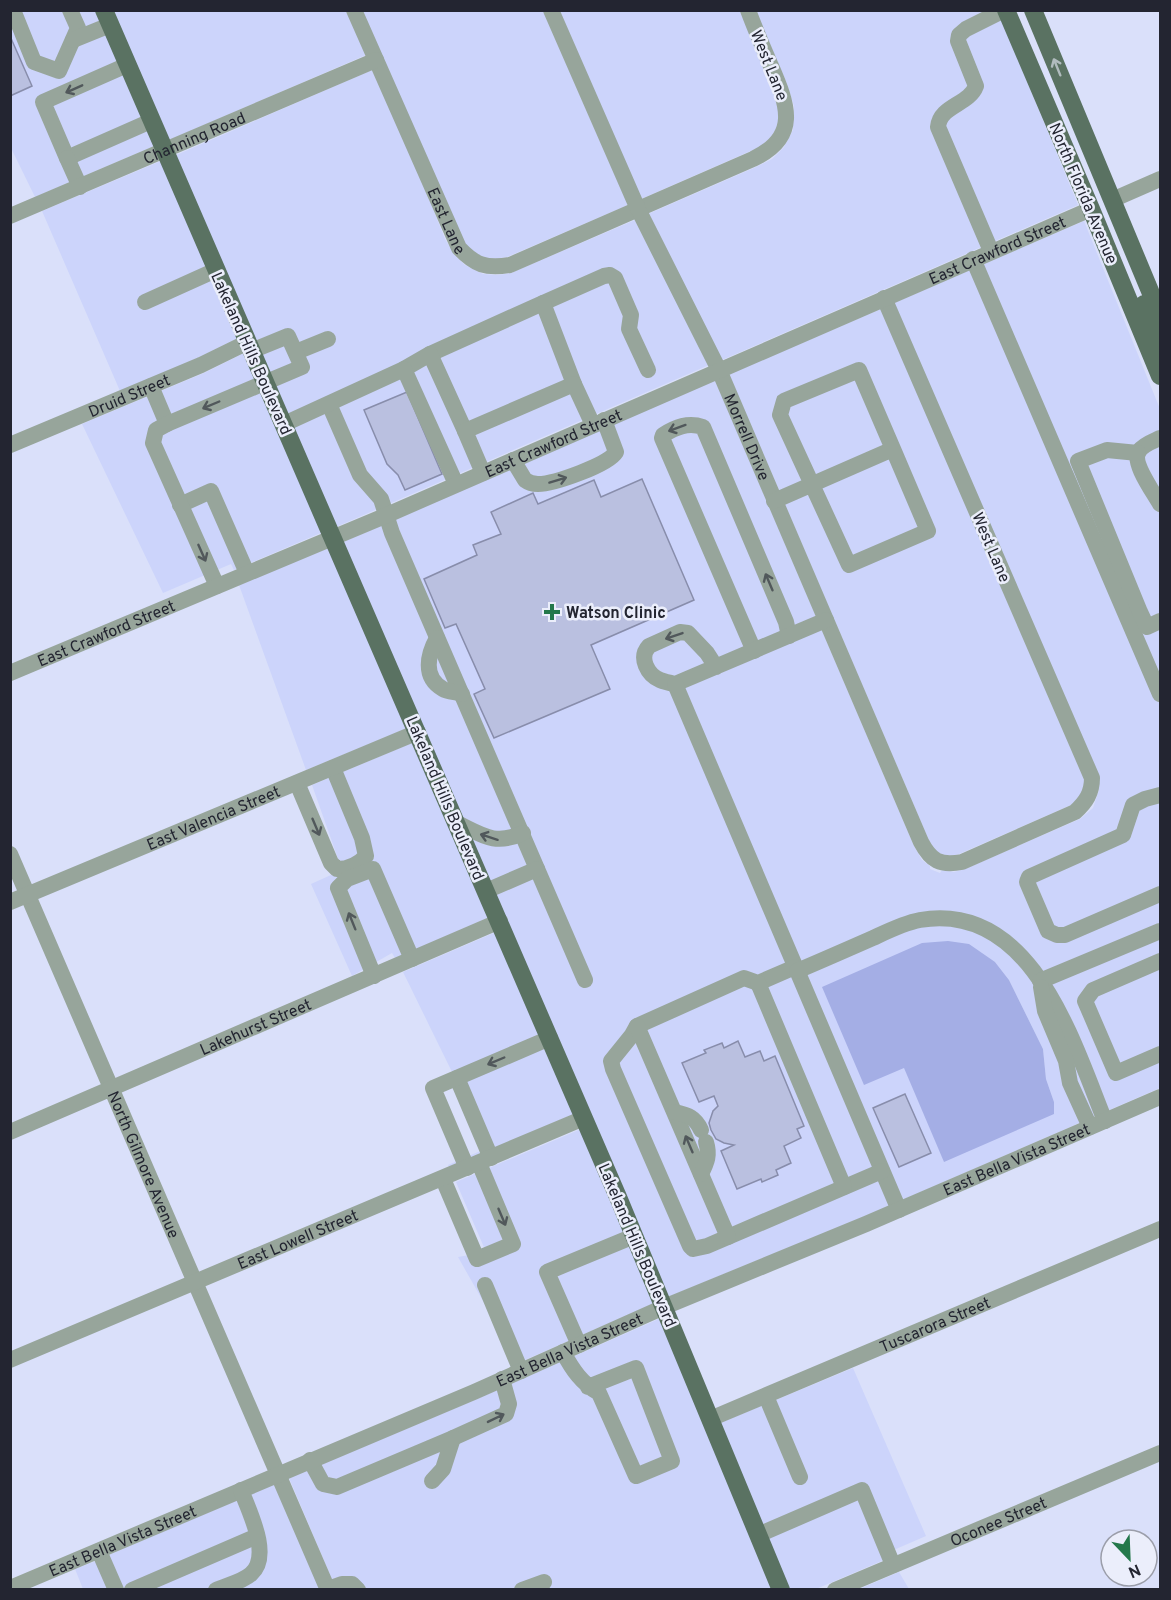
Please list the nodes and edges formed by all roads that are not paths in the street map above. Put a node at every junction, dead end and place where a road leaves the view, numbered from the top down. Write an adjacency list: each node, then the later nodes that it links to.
1 (13, 10): 9 (street)
2 (70, 10): 9 (street)
3 (354, 10): 10 (street, East Lane)
4 (551, 10): 19 (street, Morrell Drive)
5 (748, 10): 19 (street, West Lane)
6 (1005, 10): 12 (main road, North Florida Avenue); 22 (street)
7 (1033, 10): 18 (main road, North Florida Avenue, one-way to 7)
8 (107, 18): 9 (street); 11 (main road, Lakeland Hills Boulevard)
9 (73, 40)
10 (375, 60): 14 (street, Channing Road); 19 (street, East Lane)
11 (127, 65): 13 (main road, Lakeland Hills Boulevard); 15 (street, one-way to 15)
12 (1031, 69): 18 (main road); 20 (main road, North Florida Avenue)
13 (151, 122): 14 (main road, Lakeland Hills Boulevard); 15 (street)
14 (164, 151): 17 (street, Channing Road); 24 (main road, Lakeland Hills Boulevard)
15 (68, 158): 17 (street)
16 (1161, 180): 18 (street)
17 (80, 187): 21 (street, Channing Road)
18 (1112, 200): 28 (main road, North Florida Avenue)
19 (638, 209): 36 (street, Morrell Drive)
20 (1091, 209): 22 (street, East Crawford Street); 30 (main road); 37 (main road, North Florida Avenue)
21 (10, 216)
22 (991, 251): 23 (street, East Crawford Street)
23 (973, 259): 25 (street, East Crawford Street); 68 (street)
24 (216, 270): 26 (street); 31 (main road, Lakeland Hills Boulevard)
25 (884, 298): 36 (street, East Crawford Street); 76 (street, West Lane)
26 (145, 303)
27 (543, 303): 33 (street); 35 (street); 39 (street)
28 (1161, 315)
29 (328, 339): 32 (street)
30 (1161, 341)
31 (249, 347): 32 (street, Druid Street); 38 (main road, Lakeland Hills Boulevard); 40 (street, Druid Street)
32 (296, 352): 38 (street)
33 (430, 354): 34 (street); 45 (street)
34 (404, 369): 41 (street); 52 (street)
35 (648, 370)
36 (719, 370): 42 (street, East Crawford Street); 54 (street, Morrell Drive)
37 (1161, 376)
38 (265, 383): 43 (street, one-way to 43); 44 (main road, Lakeland Hills Boulevard)
39 (574, 384): 42 (street); 45 (street)
40 (151, 386): 43 (street); 47 (street, Druid Street)
41 (328, 404): 44 (street); 57 (street)
42 (598, 422): 50 (street, East Crawford Street); 50 (street, one-way to 42)
43 (167, 424): 56 (street)
44 (284, 424): 58 (main road, Lakeland Hills Boulevard)
45 (465, 431): 51 (street)
46 (1161, 438): 49 (street)
47 (10, 445)
48 (893, 449): 53 (street); 53 (street); 53 (street)
49 (1138, 453): 55 (street); 62 (street)
50 (513, 460): 51 (street, East Crawford Street)
51 (483, 473): 52 (street, East Crawford Street)
52 (456, 484): 57 (street, East Crawford Street)
53 (812, 485): 54 (street)
54 (774, 501): 61 (street, Morrell Drive)
55 (1161, 504)
56 (180, 505): 59 (street); 60 (street, one-way to 60)
57 (387, 515): 58 (street, East Crawford Street); 74 (street)
58 (333, 537): 59 (street, East Crawford Street); 69 (main road, Lakeland Hills Boulevard)
59 (247, 573): 60 (street, East Crawford Street)
60 (217, 586): 66 (street, East Crawford Street)
61 (826, 620): 63 (street); 76 (street, Morrell Drive)
62 (1161, 621)
63 (789, 636): 64 (street); 64 (street, one-way to 64)
64 (754, 651): 65 (street)
65 (716, 667): 67 (street); 67 (street, one-way to 67)
66 (10, 673)
67 (675, 684): 86 (street)
68 (1161, 694)
69 (418, 732): 70 (street, East Valencia Street); 73 (main road, Lakeland Hills Boulevard)
70 (333, 768): 71 (street, East Valencia Street); 71 (street, one-way to 70)
71 (297, 783): 80 (street, East Valencia Street)
72 (1161, 795): 79 (street)
73 (457, 823): 74 (street, one-way to 73); 78 (main road, Lakeland Hills Boulevard)
74 (523, 833): 77 (street)
75 (10, 854): 80 (street, North Gilmore Avenue)
76 (937, 862)
77 (537, 869): 78 (street); 88 (street)
78 (486, 891): 82 (main road, Lakeland Hills Boulevard)
79 (1161, 894)
80 (28, 895): 81 (street, East Valencia Street); 95 (street, North Gilmore Avenue)
81 (10, 902)
82 (500, 921): 84 (street, Lakehurst Street); 92 (main road, Lakeland Hills Boulevard)
83 (1161, 931): 89 (street)
84 (412, 959): 87 (street, Lakehurst Street); 87 (street, one-way to 84)
85 (1161, 962): 93 (street)
86 (796, 969): 89 (street); 90 (street); 102 (street)
87 (374, 975): 95 (street, Lakehurst Street)
88 (585, 980)
89 (1040, 981): 99 (street)
90 (758, 983): 91 (street); 105 (street)
91 (638, 1026): 97 (street); 109 (street)
92 (550, 1038): 94 (street, one-way to 94); 98 (main road, Lakeland Hills Boulevard)
93 (1161, 1054)
94 (457, 1078): 101 (street); 101 (street)
95 (112, 1089): 100 (street, Lakehurst Street); 110 (street, North Gilmore Avenue)
96 (1161, 1097): 99 (street, East Bella Vista Street)
97 (675, 1112): 103 (street, one-way to 97); 103 (street)
98 (584, 1118): 101 (street, East Lowell Street); 108 (main road, Lakeland Hills Boulevard)
99 (1098, 1124): 106 (street, East Bella Vista Street)
100 (10, 1132)
101 (479, 1163): 104 (street, East Lowell Street); 104 (street, one-way to 104)
102 (882, 1171): 105 (street); 106 (street)
103 (701, 1174): 109 (street)
104 (443, 1179): 110 (street, East Lowell Street)
105 (844, 1187): 109 (street)
106 (899, 1210): 112 (street, East Bella Vista Street)
107 (1161, 1229): 119 (street, Tuscarora Street)
108 (634, 1236): 112 (main road, Lakeland Hills Boulevard); 113 (street)
109 (728, 1237)
110 (195, 1283): 115 (street, East Lowell Street); 124 (street, North Gilmore Avenue)
111 (485, 1285): 116 (street)
112 (664, 1307): 113 (street, East Bella Vista Street); 120 (main road, Lakeland Hills Boulevard)
113 (579, 1346): 114 (street, East Bella Vista Street)
114 (563, 1352): 116 (street, East Bella Vista Street); 118 (street)
115 (10, 1360)
116 (521, 1371): 117 (street, East Bella Vista Street)
117 (502, 1379): 121 (street, one-way to 117); 123 (street, East Bella Vista Street)
118 (588, 1387): 118 (street)
119 (766, 1396): 120 (street, Tuscarora Street); 125 (street)
120 (710, 1419): 128 (main road, Lakeland Hills Boulevard)
121 (453, 1438): 123 (street); 126 (street)
122 (1161, 1453): 131 (street, Oconee Street)
123 (310, 1460): 124 (street, East Bella Vista Street)
124 (278, 1474): 127 (street, East Bella Vista Street); 135 (street, North Gilmore Avenue)
125 (800, 1477)
126 (432, 1481)
127 (241, 1490): 129 (street); 130 (street, East Bella Vista Street)
128 (758, 1535): 131 (street); 141 (main road, Lakeland Hills Boulevard)
129 (257, 1536): 137 (street); 138 (street)
130 (99, 1551): 134 (street, East Bella Vista Street); 136 (street)
131 (893, 1565): 133 (street, Oconee Street)
132 (544, 1582): 140 (street)
133 (861, 1585): 142 (street, Oconee Street)
134 (10, 1587)
135 (328, 1589): 139 (street)
136 (116, 1590)
137 (132, 1590)
138 (216, 1590)
139 (358, 1590)
140 (522, 1590)
141 (781, 1590)
142 (835, 1590)

